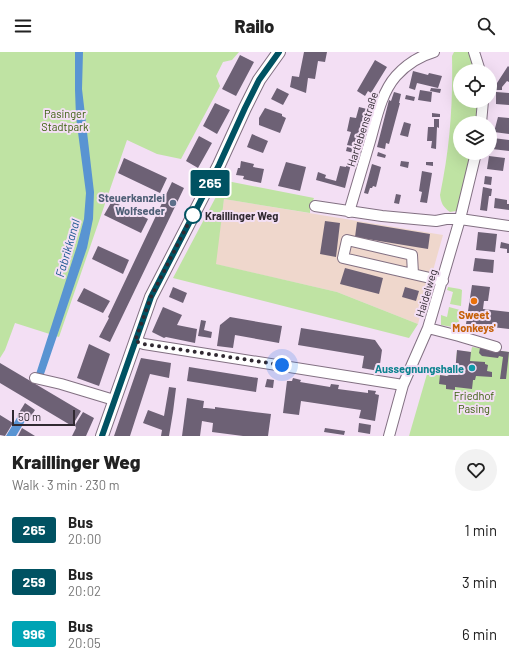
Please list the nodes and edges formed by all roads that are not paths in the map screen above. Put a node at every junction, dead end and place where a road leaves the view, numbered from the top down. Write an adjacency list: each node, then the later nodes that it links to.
1 (279, 52): 13 (main road)
2 (434, 52): 7 (street, Hartlebenstraße)
3 (474, 52): 4 (street)
4 (478, 64)
5 (474, 160): 8 (street, Haidelweg)
6 (315, 206): 7 (street)
7 (349, 212): 8 (street)
8 (460, 219): 9 (street); 11 (street, Haidelweg)
9 (509, 226)
10 (413, 274): 10 (street); 11 (street)
11 (442, 281): 12 (street, Haidelweg)
12 (428, 328): 14 (street); 16 (street, Haidelweg)
13 (135, 341): 16 (street); 17 (main road)
14 (496, 347)
15 (35, 378): 17 (street)
16 (403, 385): 19 (street, Haidelweg)
17 (114, 400): 18 (main road)
18 (102, 436)
19 (389, 436)

